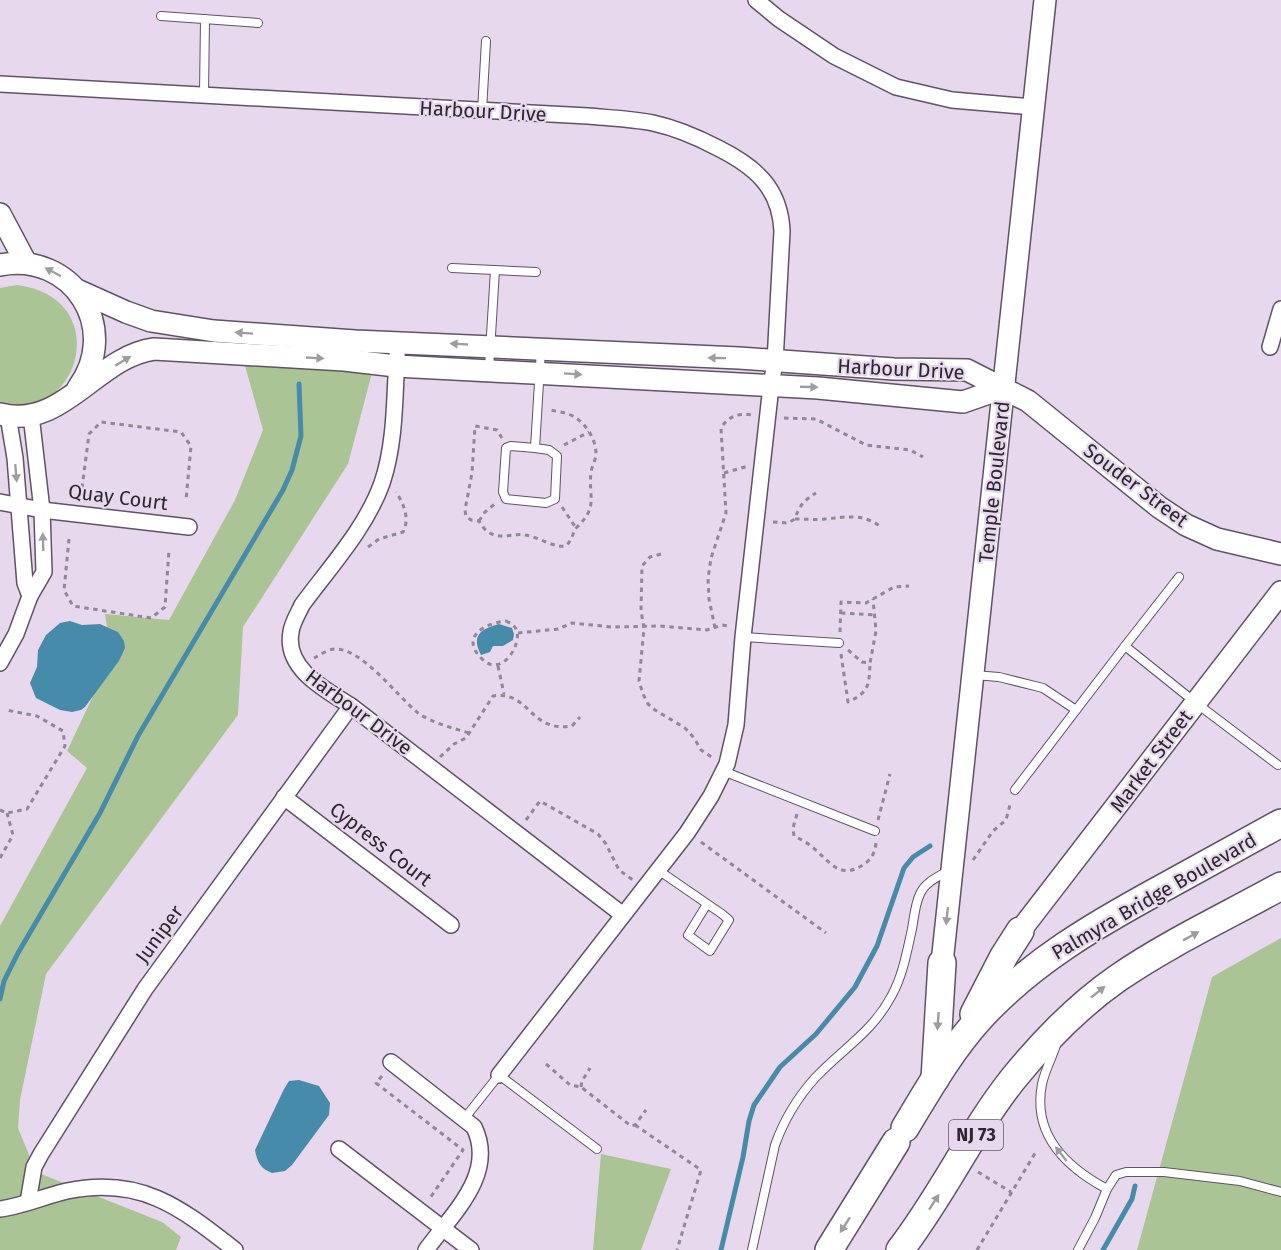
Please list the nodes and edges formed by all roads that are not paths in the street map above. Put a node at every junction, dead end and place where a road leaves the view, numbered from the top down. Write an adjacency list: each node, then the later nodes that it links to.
1 (756, 0): 9 (street)
2 (1045, 0): 9 (street, Temple Boulevard)
3 (161, 16): 4 (lane)
4 (205, 20): 5 (lane); 8 (lane)
5 (258, 23)
6 (486, 41): 10 (lane)
7 (0, 84): 8 (street, Harbour Drive)
8 (204, 94): 10 (street, Harbour Drive)
9 (1033, 107): 30 (street, Temple Boulevard)
10 (482, 111): 24 (street, Harbour Drive)
11 (0, 214): 12 (street)
12 (26, 263): 13 (street); 17 (street, one-way to 12)
13 (0, 265)
14 (452, 268): 15 (lane)
15 (495, 270): 16 (lane); 21 (lane)
16 (536, 272)
17 (76, 290): 19 (street, Harbour Drive); 31 (street)
18 (1281, 309): 22 (street)
19 (210, 341): 20 (street, Harbour Drive, one-way to 19); 25 (street, Harbour Drive, one-way to 25); 31 (street, Harbour Drive, one-way to 19)
20 (398, 342): 21 (street, Harbour Drive, one-way to 20); 25 (street, Harbour Drive)
21 (491, 346): 23 (street, Harbour Drive); 27 (lane)
22 (1270, 347)
23 (541, 349): 24 (street, Harbour Drive, one-way to 23); 28 (lane)
24 (775, 362): 26 (street, Harbour Drive); 29 (street, Harbour Drive)
25 (396, 366): 27 (street, Harbour Drive); 52 (street, Harbour Drive)
26 (894, 369): 30 (street, Harbour Drive); 32 (street)
27 (489, 370): 28 (street, Harbour Drive)
28 (540, 372): 29 (street, Harbour Drive, one-way to 29); 35 (lane)
29 (771, 386): 32 (street, Harbour Drive, one-way to 32); 46 (street, Harbour Drive)
30 (1003, 388): 32 (street, Harbour Drive); 40 (street, Souder Street); 50 (street, Temple Boulevard)
31 (74, 393): 34 (street, Harbour Drive)
32 (892, 394)
33 (4, 415): 34 (street, Harbour Drive); 37 (street, one-way to 37)
34 (31, 415): 38 (street)
35 (535, 448): 35 (lane)
36 (0, 502): 37 (street, Quay Court)
37 (19, 505): 38 (street, Quay Court); 43 (street)
38 (42, 510): 39 (street, Quay Court); 43 (street, one-way to 38)
39 (189, 527)
40 (1281, 555)
41 (1179, 577): 48 (lane)
42 (1281, 592): 51 (street, Market Street)
43 (30, 596): 45 (street)
44 (0, 631): 45 (street)
45 (16, 634): 49 (street)
46 (743, 637): 47 (lane); 55 (street, Harbour Drive)
47 (840, 643)
48 (1125, 646): 51 (lane); 53 (lane)
49 (0, 663)
50 (973, 675): 53 (lane); 60 (street, Temple Boulevard)
51 (1196, 703): 54 (lane); 68 (street, Market Street)
52 (351, 706): 57 (street, Juniper); 66 (street, Harbour Drive)
53 (1076, 710): 56 (lane)
54 (1278, 765)
55 (725, 767): 59 (lane); 61 (street, Harbour Drive)
56 (1015, 790)
57 (284, 797): 67 (street, Cypress Court); 80 (street, Juniper)
58 (1281, 823): 71 (highway, Palmyra Bridge Boulevard)
59 (875, 831)
60 (960, 868): 69 (street, Temple Boulevard, one-way to 69); 86 (lane)
61 (658, 870): 65 (lane); 66 (street, Harbour Drive)
62 (1281, 877): 64 (highway)
63 (1281, 886): 64 (highway, NJ 73)
64 (1251, 902): 70 (highway, NJ 73, one-way to 64)
65 (707, 904): 65 (lane)
66 (623, 915): 73 (street, Harbour Drive)
67 (451, 925)
68 (1020, 931): 71 (highway)
69 (942, 963): 74 (highway, one-way to 74)
70 (1062, 1026): 78 (lane, one-way to 70); 88 (highway, NJ 73, one-way to 70)
71 (961, 1042): 74 (highway, Palmyra Bridge Boulevard)
72 (391, 1062): 75 (street)
73 (499, 1075): 75 (lane, Harbour Drive); 77 (lane)
74 (934, 1080): 87 (highway, Palmyra Bridge Boulevard, one-way to 87)
75 (464, 1119): 82 (street)
76 (339, 1149): 82 (street)
77 (597, 1149)
78 (1107, 1189): 79 (lane); 89 (lane)
79 (1281, 1192)
80 (28, 1202): 81 (street); 83 (street)
81 (0, 1209)
82 (442, 1228): 84 (street); 85 (street)
83 (235, 1250)
84 (426, 1250)
85 (471, 1250)
86 (752, 1250)
87 (829, 1250)
88 (900, 1250)
89 (1078, 1250)

